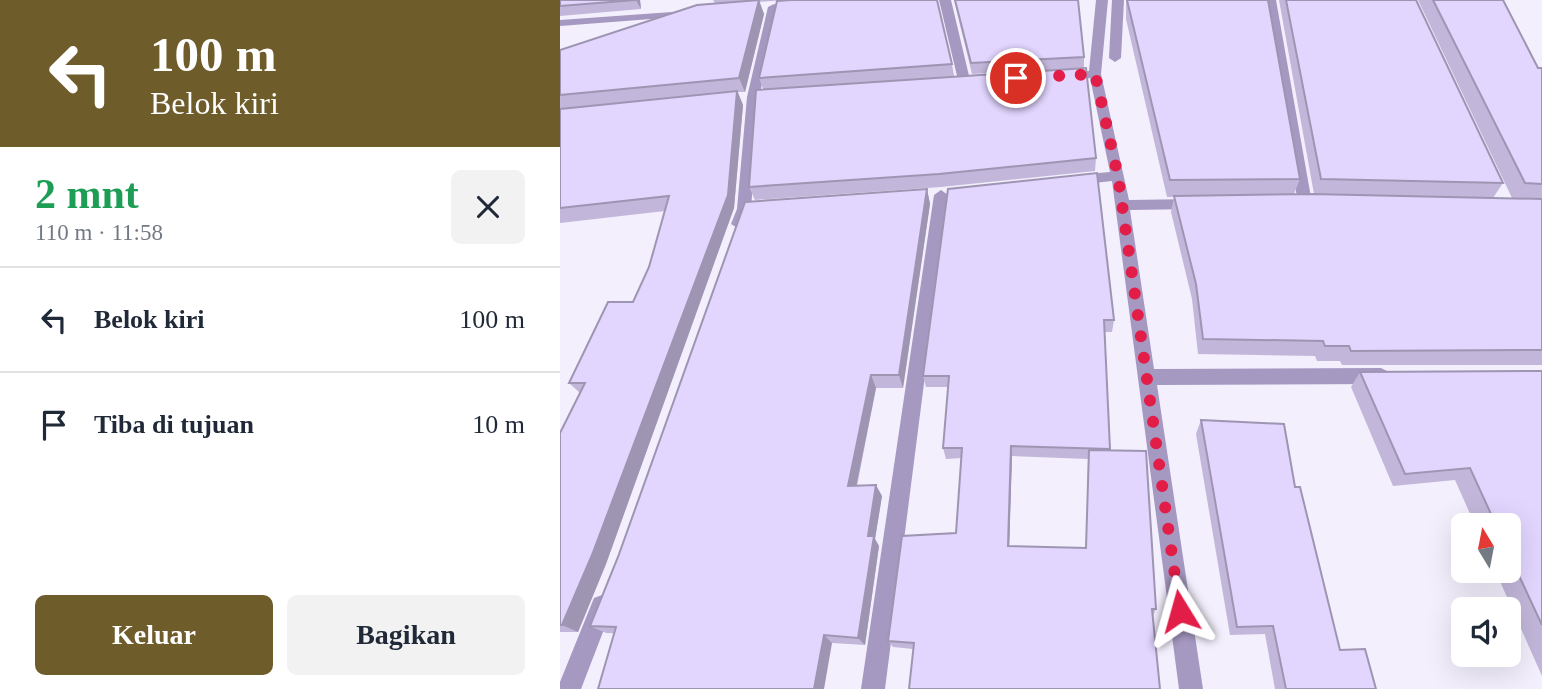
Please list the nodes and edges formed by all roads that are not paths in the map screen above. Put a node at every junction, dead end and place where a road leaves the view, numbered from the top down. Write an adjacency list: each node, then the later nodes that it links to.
1 (946, 0): 11 (street)
2 (1102, 0): 9 (street)
3 (1118, 0): 8 (street)
4 (1270, 0): 15 (street)
5 (761, 8): 18 (street)
6 (694, 13): 7 (street)
7 (560, 23)
8 (1115, 58)
9 (1095, 74): 10 (street); 12 (street)
10 (1043, 76)
11 (964, 80)
12 (1118, 176): 13 (street); 17 (street)
13 (1064, 182)
14 (941, 194): 23 (street)
15 (1305, 203)
16 (1213, 204): 17 (street)
17 (1122, 205): 20 (street)
18 (730, 248)
19 (1406, 376): 20 (street)
20 (1147, 377): 24 (street)
21 (609, 589): 22 (street)
22 (569, 689)
23 (873, 689)
24 (1191, 689)

